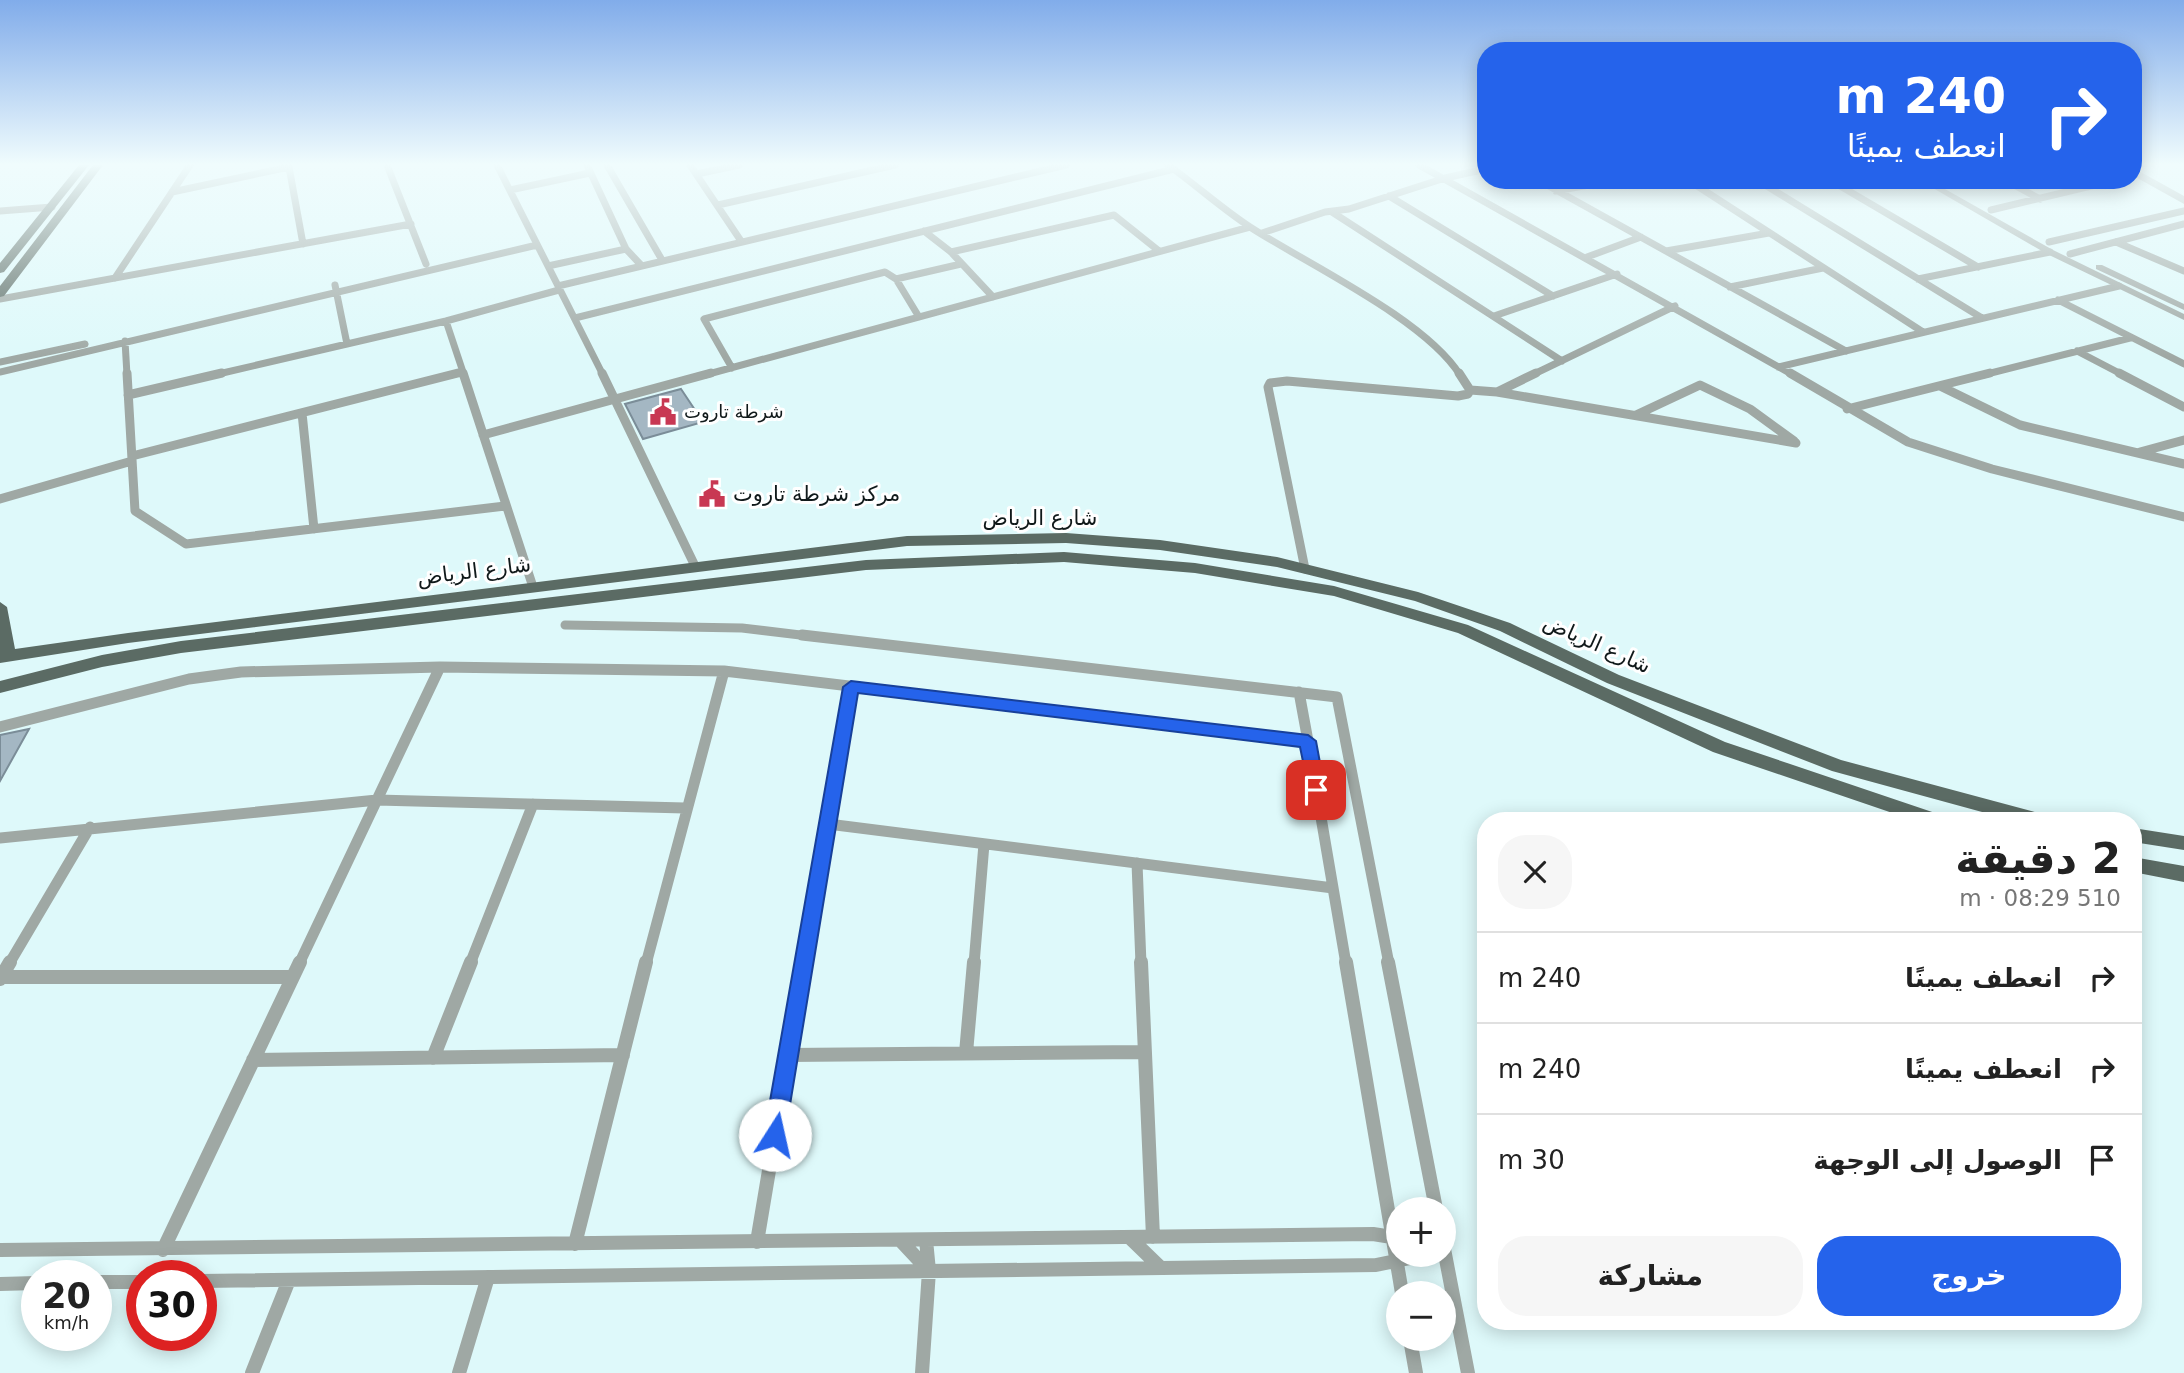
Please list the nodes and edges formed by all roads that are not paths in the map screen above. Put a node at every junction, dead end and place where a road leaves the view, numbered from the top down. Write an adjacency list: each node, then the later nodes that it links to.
1 (34, 229): 51 (main road)
2 (50, 229): 61 (main road)
3 (147, 229): 54 (street)
4 (300, 229): 36 (street)
5 (384, 229): 36 (street)
6 (413, 229): 45 (street)
7 (530, 229): 34 (street)
8 (617, 229): 38 (street)
9 (644, 229): 44 (street)
10 (733, 229): 33 (street)
11 (792, 229): 33 (street)
12 (931, 229): 29 (street)
13 (1052, 229): 41 (street)
14 (1132, 229): 39 (street)
15 (1242, 229): 39 (street)
16 (1254, 229): 30 (street)
17 (1274, 229): 30 (street)
18 (1359, 229): 67 (street)
19 (1443, 229): 62 (street)
20 (1537, 229): 43 (street)
21 (1626, 229): 32 (street)
22 (1763, 229): 31 (street)
23 (1837, 229): 56 (street)
24 (1913, 229): 49 (street)
25 (2016, 229): 37 (street)
26 (2021, 229): 37 (street)
27 (2117, 229): 37 (street)
28 (2165, 229): 35 (street)
29 (924, 231): 41 (street); 70 (street)
30 (1262, 233): 87 (street)
31 (1769, 233): 40 (street); 50 (street)
32 (1641, 237): 40 (street); 43 (street)
33 (741, 241): 44 (street)
34 (536, 242): 45 (street); 48 (street); 59 (street)
35 (2116, 242): 42 (street); 52 (street)
36 (303, 244): 54 (street)
37 (2050, 247): 42 (street); 49 (street); 57 (street)
38 (626, 249): 47 (street); 48 (street)
39 (1160, 251): 63 (street)
40 (1666, 251): 58 (street)
41 (951, 252): 46 (street)
42 (2070, 254): 66 (street)
43 (1587, 257): 53 (street)
44 (662, 260): 47 (street)
45 (426, 264): 59 (street)
46 (961, 264): 55 (street); 63 (street)
47 (641, 265): 60 (street)
48 (548, 266): 60 (street)
49 (1978, 267): 56 (street)
50 (1823, 268): 58 (street); 73 (street)
51 (0, 270)
52 (2184, 271)
53 (1617, 274): 62 (street); 65 (street)
54 (115, 278): 61 (street)
55 (896, 279): 68 (street); 83 (street)
56 (1918, 279): 71 (street)
57 (2119, 286): 64 (street); 69 (street)
58 (1730, 287): 77 (street)
59 (336, 288): 75 (street); 76 (street); 80 (street)
60 (558, 288): 70 (street); 72 (street)
61 (0, 296)
62 (1553, 296): 67 (street)
63 (993, 297): 68 (street)
64 (2058, 300): 71 (street); 74 (street)
65 (1675, 306): 79 (street); 82 (street)
66 (2184, 307)
67 (1494, 316): 79 (street)
68 (919, 317): 83 (street)
69 (2184, 317)
70 (575, 318): 90 (street)
71 (1982, 318): 73 (street)
72 (446, 321): 76 (street); 85 (street)
73 (1923, 332): 77 (street)
74 (2130, 338): 78 (street); 81 (street)
75 (125, 341): 84 (street); 89 (street)
76 (347, 344): 89 (street)
77 (1846, 351): 82 (street)
78 (2077, 351): 86 (street); 91 (street)
79 (1562, 361): 88 (street)
80 (0, 362)
81 (2184, 364)
82 (1778, 367): 92 (street)
83 (732, 368): 90 (street)
84 (0, 372)
85 (462, 372): 93 (street); 95 (street)
86 (1940, 386): 92 (street); 97 (street)
87 (1470, 390): 88 (street); 105 (street)
88 (1497, 392): 94 (street)
89 (128, 396): 98 (street)
90 (613, 400): 95 (street); 104 (street)
91 (2184, 407)
92 (1847, 409): 102 (street)
93 (302, 413): 98 (street); 103 (street)
94 (1636, 415): 94 (street)
95 (482, 435): 101 (street)
96 (2184, 440): 97 (street)
97 (2137, 453): 99 (street)
98 (132, 459): 100 (street); 103 (street)
99 (2184, 464)
100 (0, 499)
101 (505, 506): 103 (street); 106 (street)
102 (2184, 517)
103 (314, 529)
104 (695, 566): 105 (main road, شارع الرياض); 106 (main road, شارع الرياض)
105 (1306, 569): 121 (main road, شارع الرياض)
106 (533, 587): 109 (main road, شارع الرياض)
107 (0, 607): 109 (main road)
108 (565, 625): 114 (street)
109 (4, 656)
110 (440, 667): 111 (street); 115 (street); 117 (street)
111 (724, 671): 113 (street); 119 (street)
112 (0, 687): 120 (main road, شارع الرياض)
113 (851, 687): 116 (street); 122 (street)
114 (1299, 692): 116 (street); 141 (street)
115 (0, 727)
116 (1308, 741): 131 (street)
117 (377, 800): 118 (street); 123 (street); 133 (street)
118 (533, 804): 119 (street); 138 (street)
119 (685, 808): 136 (street)
120 (1911, 812)
121 (2009, 812)
122 (828, 824): 127 (street); 137 (street)
123 (90, 827): 125 (street); 132 (street)
124 (2142, 836): 126 (main road)
125 (0, 838)
126 (2184, 843)
127 (984, 844): 128 (street); 135 (street)
128 (1137, 863): 131 (street); 134 (street)
129 (2142, 866): 130 (main road)
130 (2184, 874)
131 (1333, 888): 140 (street)
132 (0, 977): 133 (street)
133 (292, 977): 139 (street)
134 (1145, 1052): 135 (street); 144 (street)
135 (966, 1053): 137 (street)
136 (623, 1055): 138 (street); 148 (street)
137 (789, 1055): 147 (street)
138 (433, 1058): 139 (street)
139 (253, 1060): 150 (street)
140 (1388, 1197)
141 (1434, 1197)
142 (1386, 1236): 144 (street)
143 (1129, 1237): 144 (street); 146 (street); 153 (street)
144 (1153, 1237)
145 (900, 1240): 146 (street); 147 (street); 154 (street)
146 (926, 1240): 154 (street)
147 (757, 1242): 148 (street)
148 (575, 1244): 150 (street)
149 (0, 1250): 150 (street)
150 (163, 1250)
151 (1386, 1263): 153 (street)
152 (1447, 1267): 165 (street)
153 (1161, 1268): 154 (street)
154 (929, 1271): 155 (street); 163 (street)
155 (488, 1277): 156 (street); 162 (street)
156 (289, 1280): 157 (street); 161 (street)
157 (217, 1281)
158 (21, 1283): 159 (street)
159 (0, 1284)
160 (1412, 1351): 164 (street)
161 (252, 1373)
162 (459, 1373)
163 (922, 1373)
164 (1416, 1373)
165 (1468, 1373)

